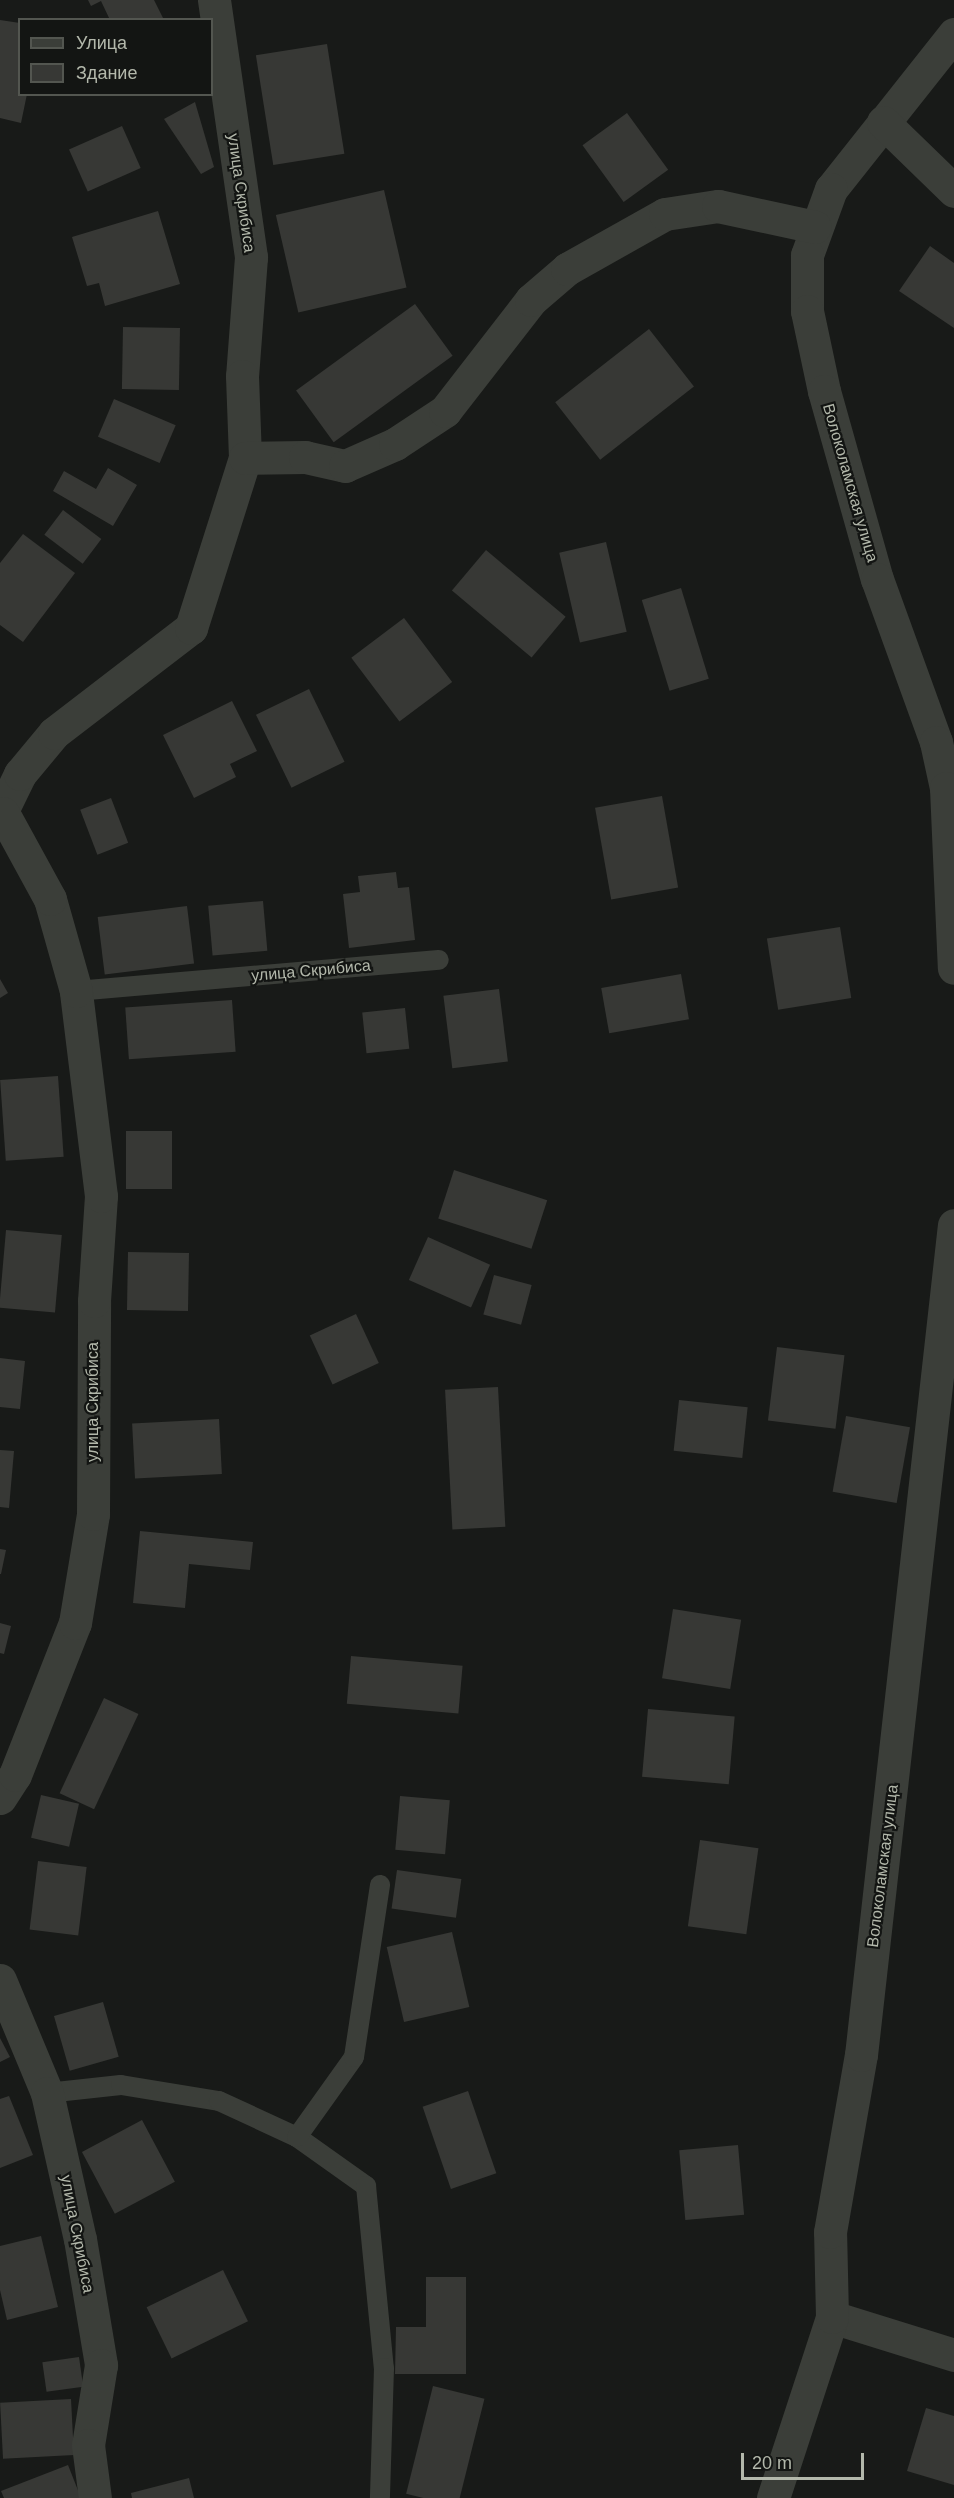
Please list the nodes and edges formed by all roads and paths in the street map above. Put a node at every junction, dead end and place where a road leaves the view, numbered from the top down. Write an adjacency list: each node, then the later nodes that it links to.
1 (214, 0): 6 (street, улица Скрибиса)
2 (954, 34): 3 (street, Волоколамская улица)
3 (883, 122): 4 (street); 5 (street, Волоколамская улица)
4 (954, 191)
5 (815, 227): 6 (street); 9 (street, Волоколамская улица)
6 (245, 458): 7 (street, улица Скрибиса)
7 (1, 814): 10 (street, улица Скрибиса)
8 (439, 960): 10 (lane, улица Скрибиса)
9 (954, 968)
10 (76, 991): 12 (street, улица Скрибиса)
11 (954, 1225): 17 (street, Волоколамская улица)
12 (0, 1798)
13 (380, 1885): 16 (lane)
14 (0, 1980): 15 (street, улица Скрибиса)
15 (47, 2093): 16 (lane); 19 (street, улица Скрибиса)
16 (297, 2137): 20 (lane)
17 (832, 2317): 18 (street); 21 (street, Волоколамская улица)
18 (954, 2355)
19 (96, 2498)
20 (380, 2498)
21 (773, 2498)

